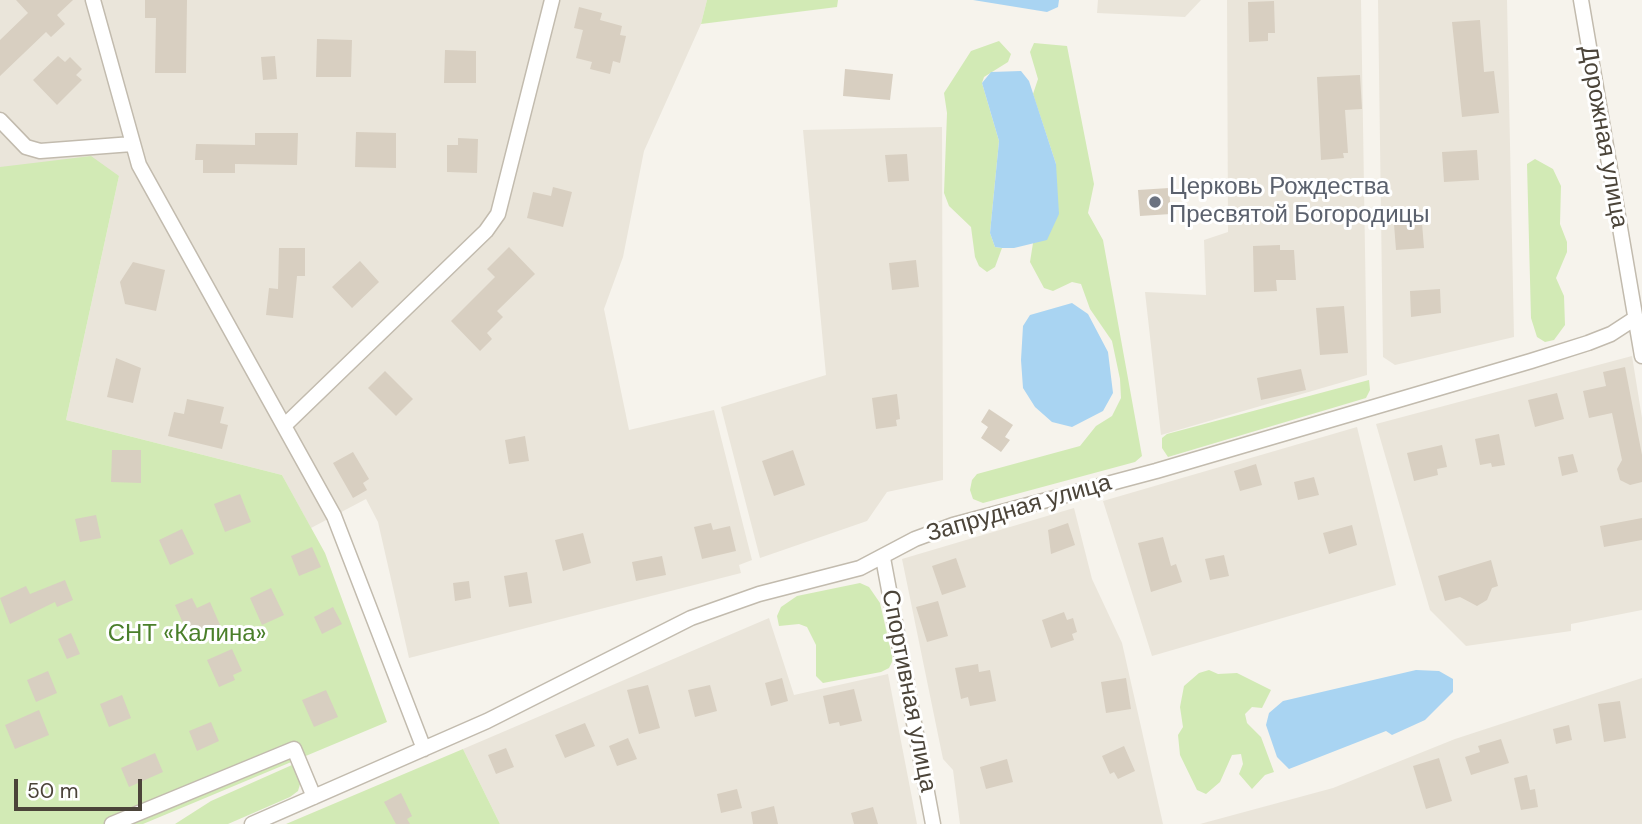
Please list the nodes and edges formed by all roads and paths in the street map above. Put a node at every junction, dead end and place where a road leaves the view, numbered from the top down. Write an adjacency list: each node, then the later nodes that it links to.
1 (93, 0): 5 (street)
2 (552, 0): 8 (street)
3 (1581, 0): 6 (street, Дорожная улица)
4 (0, 120): 5 (street)
5 (132, 144): 8 (street)
6 (1634, 319): 7 (street, Дорожная улица); 9 (street, Запрудная улица)
7 (1642, 356)
8 (285, 425): 10 (street)
9 (883, 558): 10 (street, Запрудная улица); 14 (street, Спортивная улица)
10 (424, 749): 11 (street, Запрудная улица)
11 (314, 797): 12 (street, Запрудная улица); 13 (street)
12 (255, 823)
13 (112, 824)
14 (933, 824)

